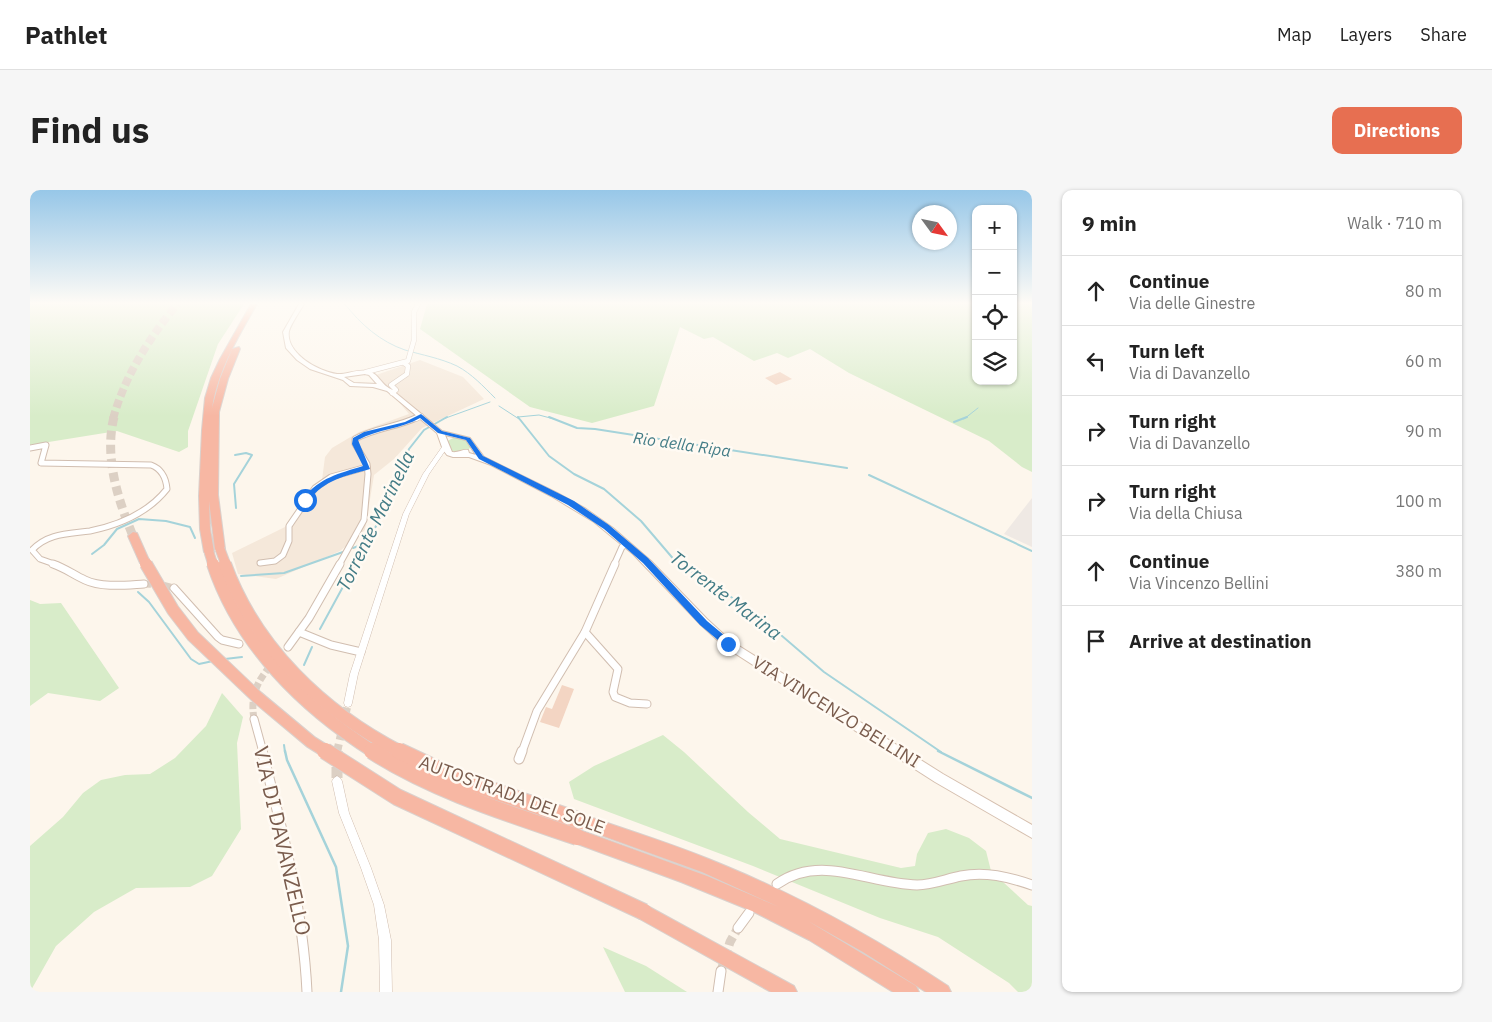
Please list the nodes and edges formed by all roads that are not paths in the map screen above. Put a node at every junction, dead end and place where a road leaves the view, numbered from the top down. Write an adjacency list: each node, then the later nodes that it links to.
1 (232, 341): 26 (highway, AUTOSTRADA DEL SOLE)
2 (240, 341): 26 (highway, AUTOSTRADA DEL SOLE)
3 (288, 341): 8 (main road)
4 (413, 341): 5 (street)
5 (404, 363): 7 (street); 12 (street)
6 (354, 374): 7 (main road); 8 (main road); 9 (main road)
7 (372, 374): 10 (main road); 11 (main road)
8 (337, 376): 9 (main road)
9 (348, 380): 10 (main road)
10 (364, 385): 11 (main road)
11 (384, 388): 12 (main road)
12 (392, 393): 13 (main road)
13 (421, 416): 14 (main road); 23 (street)
14 (427, 421): 15 (main road)
15 (438, 431): 16 (main road); 17 (main road)
16 (458, 437): 17 (main road); 18 (main road)
17 (444, 445): 20 (main road); 22 (street)
18 (472, 445): 20 (main road); 21 (main road, VIA VINCENZO BELLINI)
19 (30, 451): 28 (street)
20 (457, 454): 21 (main road, VIA VINCENZO BELLINI); 22 (street)
21 (481, 458): 25 (main road, VIA VINCENZO BELLINI)
22 (434, 463): 34 (street)
23 (367, 467): 27 (street); 30 (street)
24 (132, 536): 50 (highway, bridge)
25 (627, 544): 31 (street); 41 (main road, VIA VINCENZO BELLINI)
26 (214, 551): 40 (highway, AUTOSTRADA DEL SOLE, bridge)
27 (260, 564)
28 (144, 584)
29 (174, 588): 32 (street)
30 (299, 632): 33 (street); 34 (street)
31 (584, 632): 36 (street); 38 (street)
32 (239, 644)
33 (288, 647)
34 (361, 652): 35 (street)
35 (348, 702)
36 (647, 704)
37 (254, 720): 47 (street, VIA DI DAVANZELLO)
38 (518, 759)
39 (337, 781): 48 (street)
40 (579, 829): 51 (highway, AUTOSTRADA DEL SOLE); 52 (highway, AUTOSTRADA DEL SOLE)
41 (1032, 832)
42 (777, 884): 43 (street)
43 (1032, 885)
44 (749, 914): 45 (street)
45 (738, 928)
46 (721, 971): 49 (street)
47 (307, 992)
48 (386, 992)
49 (718, 992)
50 (788, 992)
51 (910, 992)
52 (942, 992)

